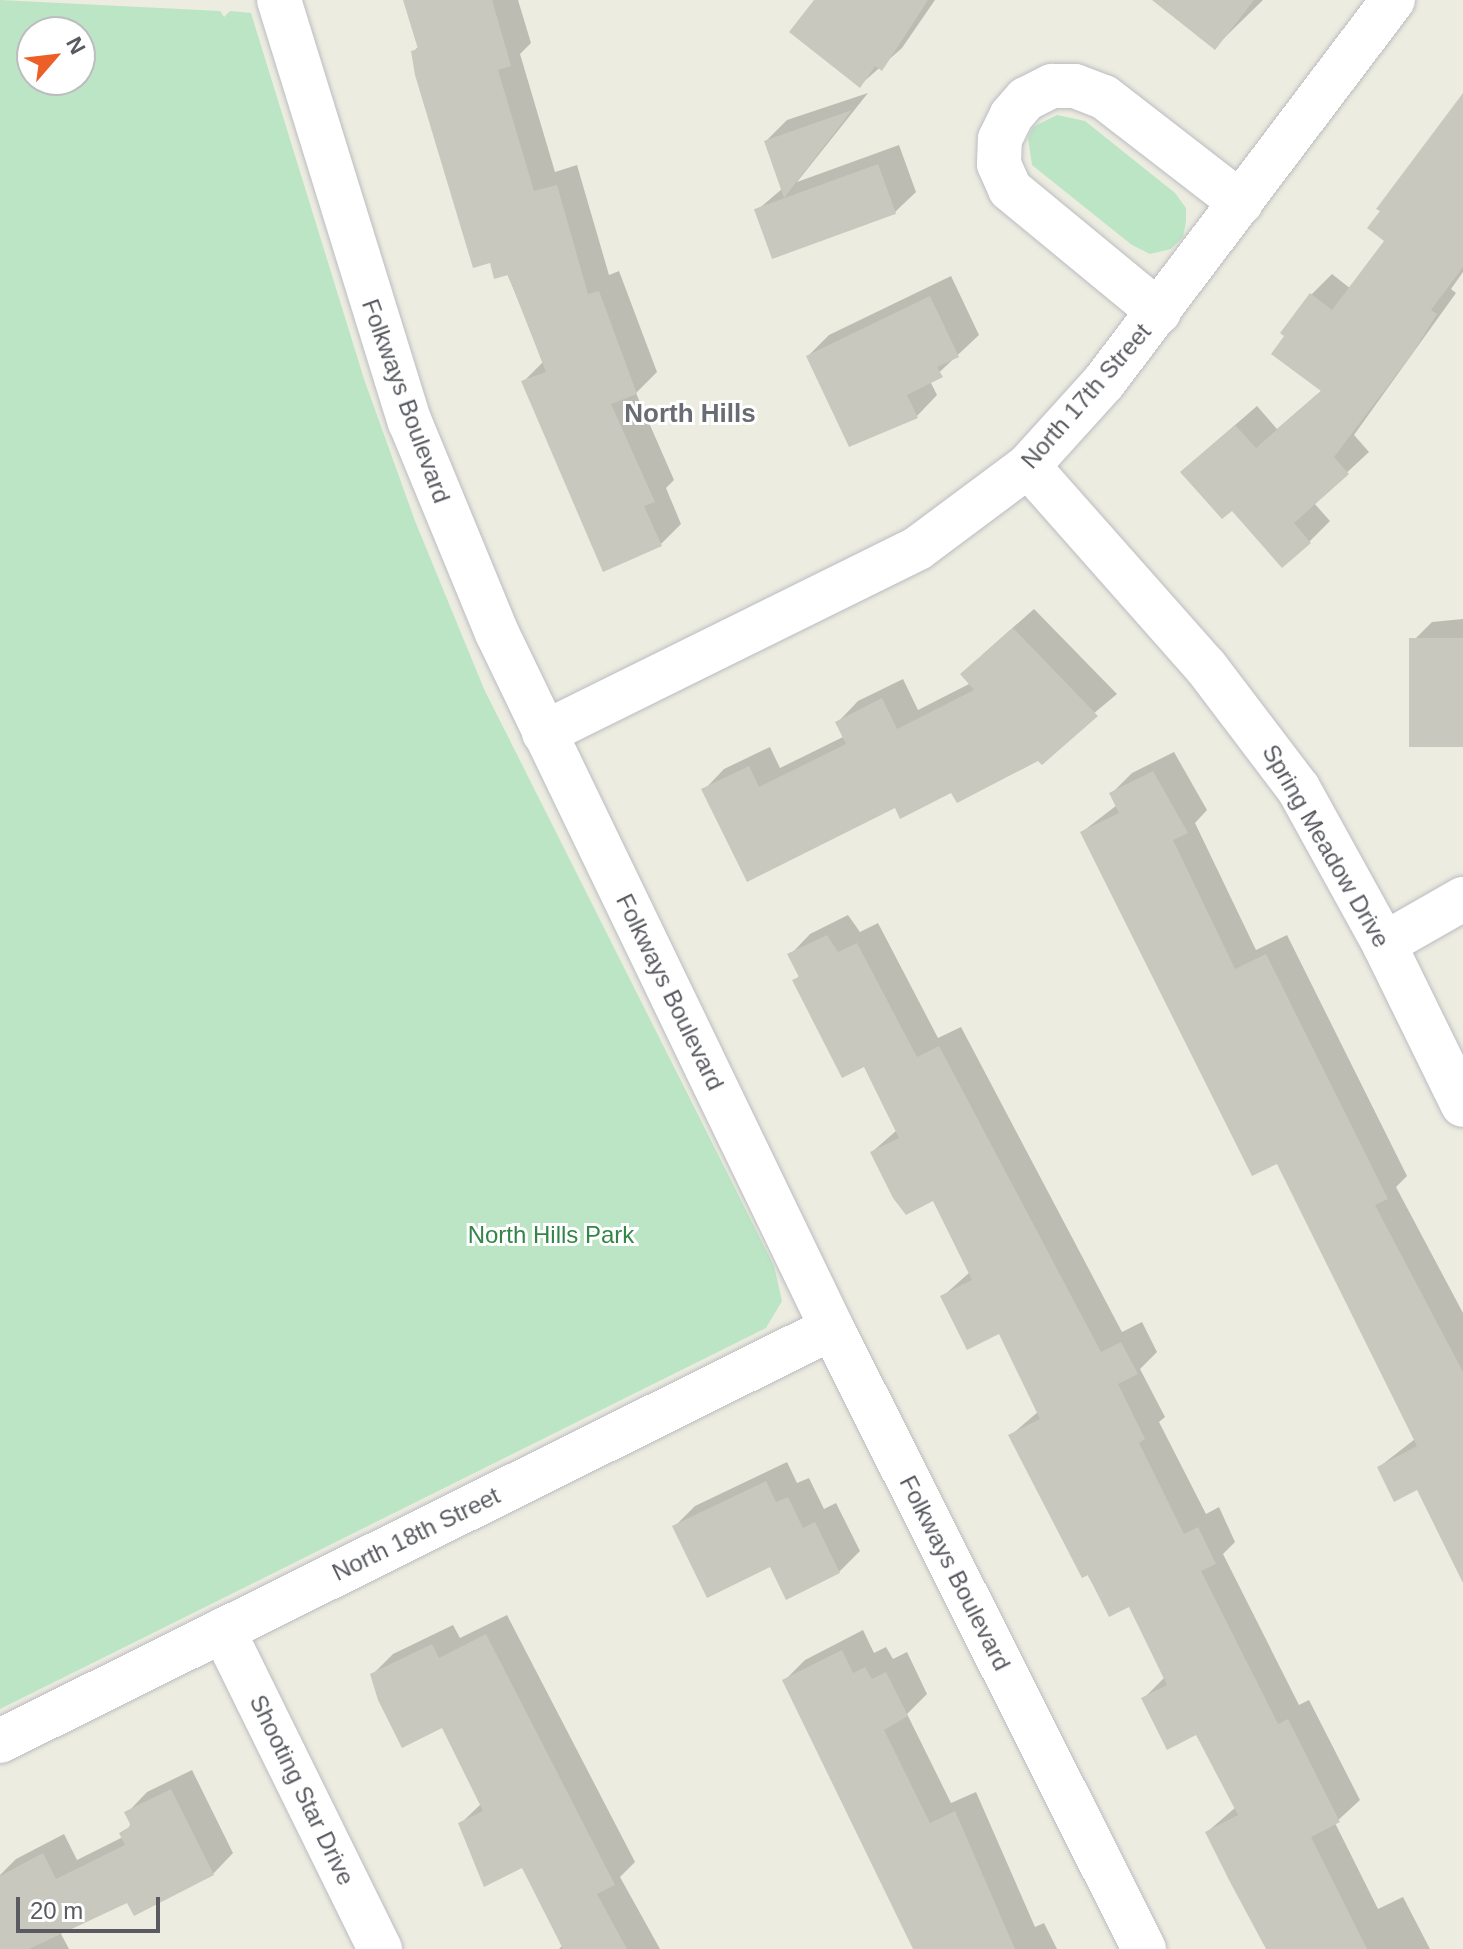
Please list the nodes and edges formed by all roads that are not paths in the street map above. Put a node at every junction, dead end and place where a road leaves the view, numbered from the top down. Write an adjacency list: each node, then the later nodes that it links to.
1 (279, 0): 6 (street, Folkways Boulevard)
2 (1393, 0): 3 (street, North 17th Street)
3 (1241, 203): 4 (street, North 17th Street); 4 (street)
4 (1159, 312): 5 (street, North 17th Street)
5 (1028, 466): 6 (street, North 17th Street); 8 (street, Spring Meadow Drive)
6 (544, 733): 10 (street, Folkways Boulevard)
7 (1463, 899): 8 (street)
8 (1384, 944): 9 (street, Spring Meadow Drive)
9 (1463, 1105)
10 (832, 1328): 11 (street, North 18th Street); 14 (street, Folkways Boulevard)
11 (223, 1630): 12 (street, North 18th Street); 13 (street, Shooting Star Drive)
12 (0, 1741)
13 (380, 1949)
14 (1144, 1949)

